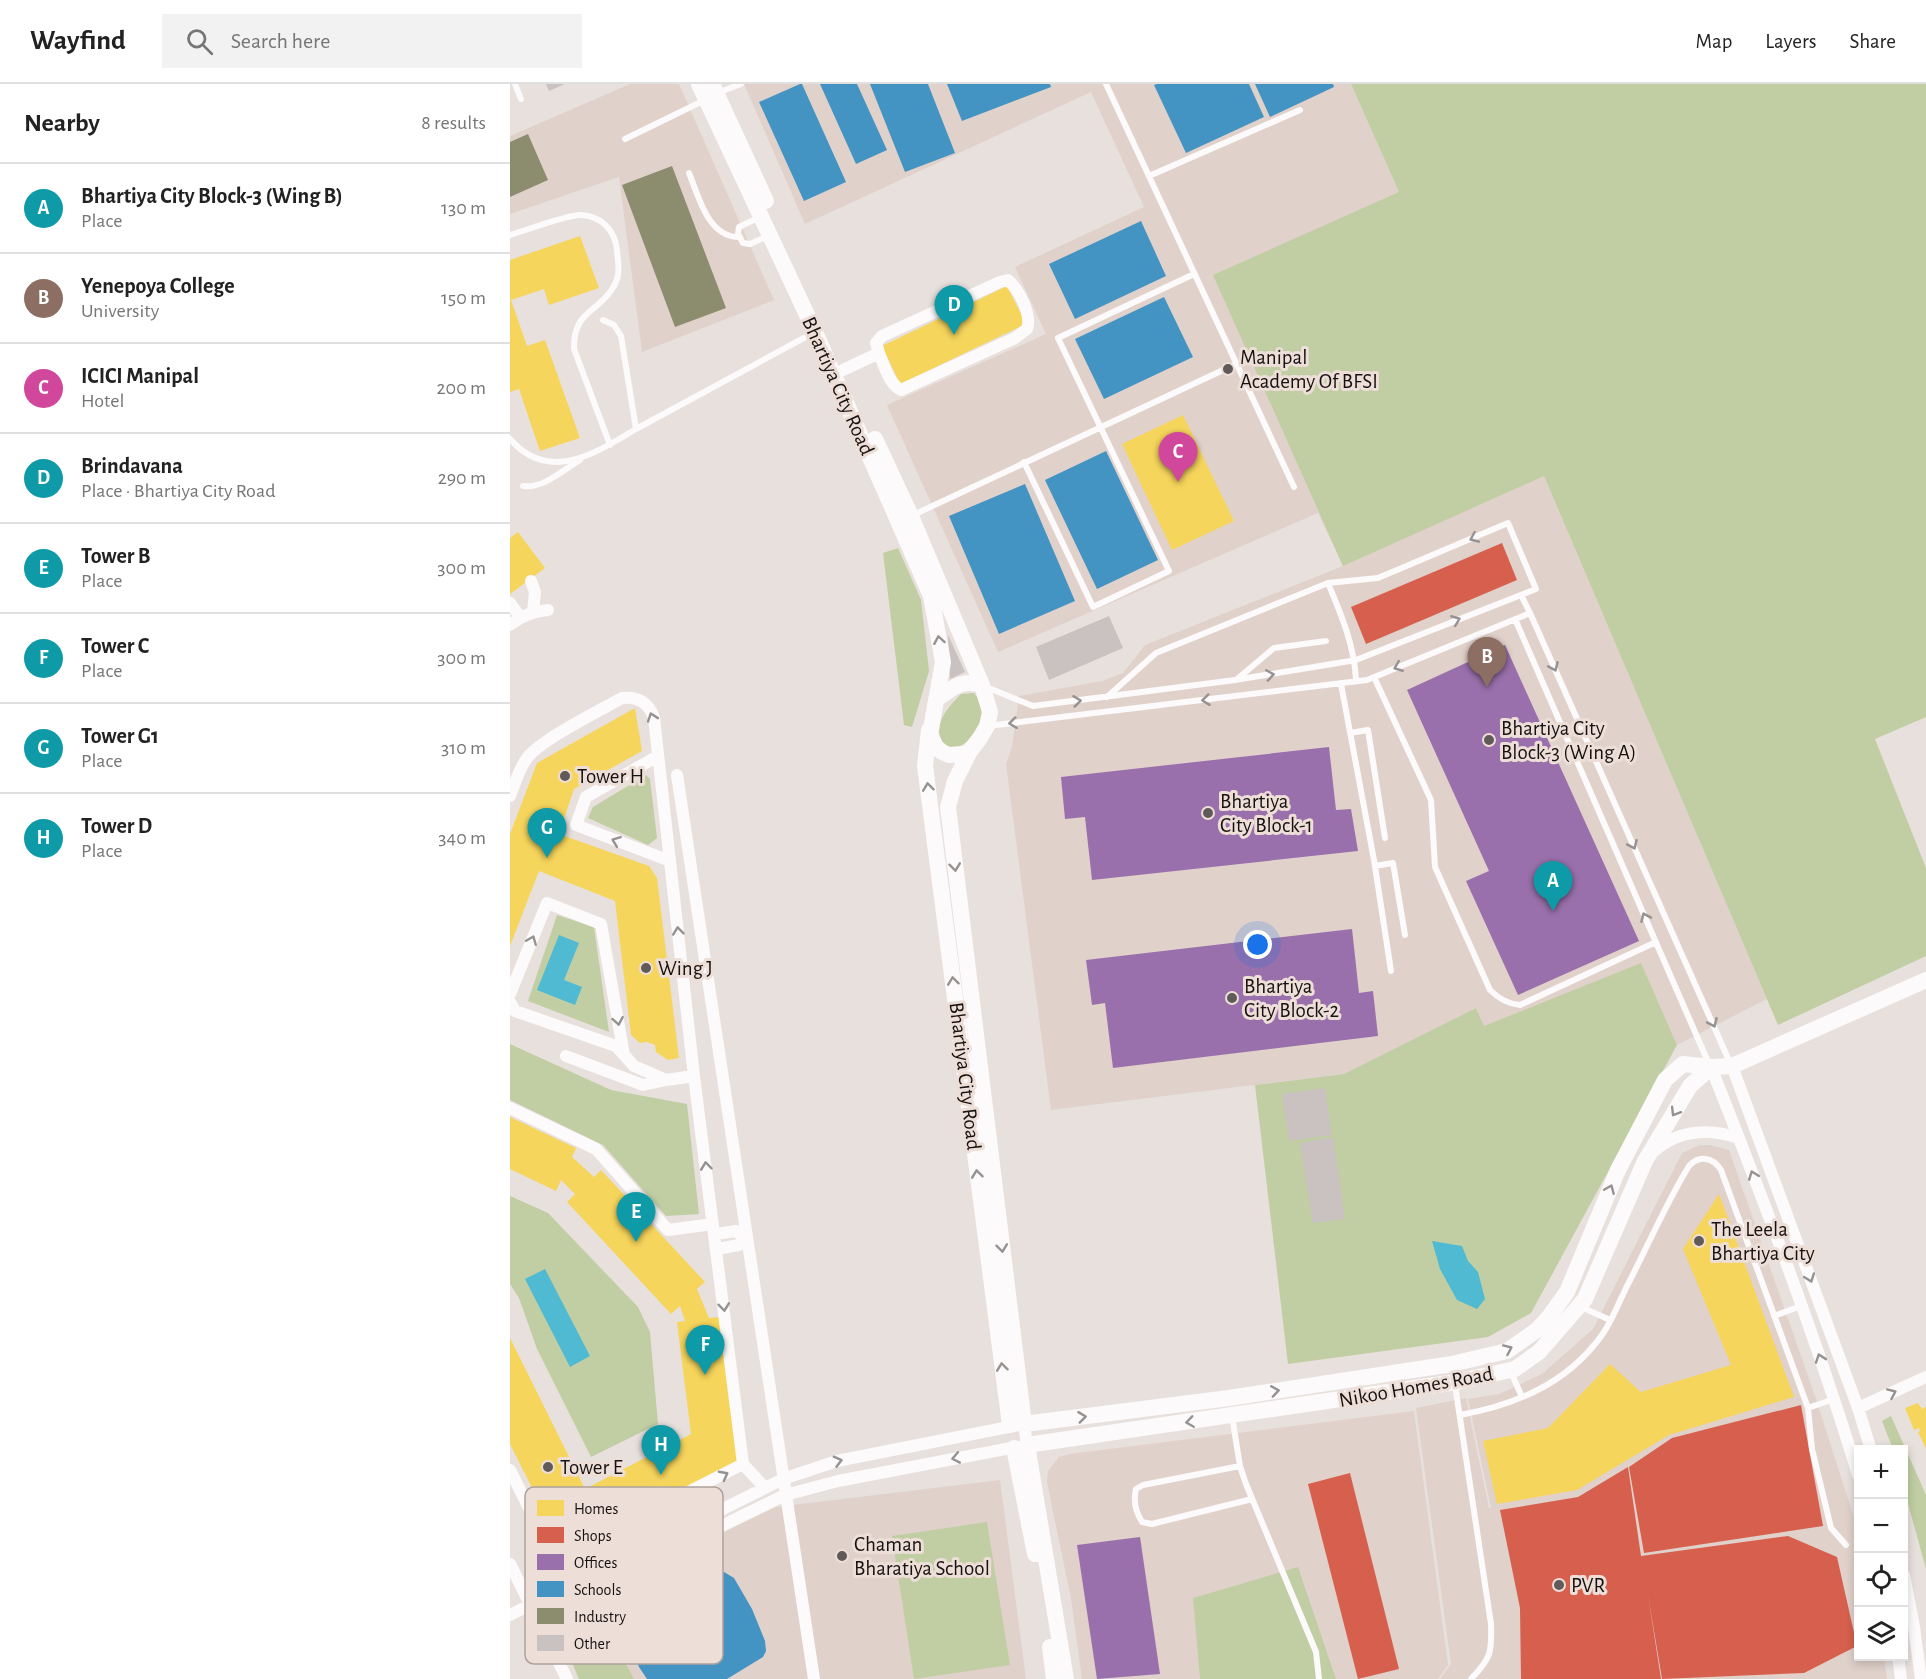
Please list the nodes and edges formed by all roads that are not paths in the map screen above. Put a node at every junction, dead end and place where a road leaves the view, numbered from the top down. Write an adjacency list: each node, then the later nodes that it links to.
1 (515, 84): 5 (lane)
2 (741, 84): 4 (lane)
3 (1106, 84): 9 (lane)
4 (708, 90): 7 (lane); 10 (street, Bhartiya City Road); 19 (street, Bhartiya City Road)
5 (521, 99)
6 (1300, 110): 9 (lane)
7 (625, 139)
8 (689, 173): 13 (lane)
9 (1149, 176): 14 (lane)
10 (760, 216): 11 (street, Bhartiya City Road); 13 (lane)
11 (769, 235): 13 (lane); 16 (street, Bhartiya City Road)
12 (510, 236): 23 (lane)
13 (740, 237)
14 (1194, 274): 18 (lane); 20 (lane)
15 (603, 320): 21 (lane)
16 (814, 332): 21 (lane); 46 (street, Bhartiya City Road, one-way to 16)
17 (879, 353): 17 (street); 19 (street)
18 (1236, 364): 20 (lane); 27 (lane)
19 (843, 370): 28 (street, Bhartiya City Road)
20 (1100, 426): 25 (lane); 25 (lane)
21 (636, 429): 23 (lane)
22 (510, 439): 24 (lane)
23 (610, 445): 24 (lane)
24 (580, 460): 26 (lane)
25 (1024, 462): 28 (lane)
26 (523, 486)
27 (1294, 488)
28 (911, 516): 44 (street, Bhartiya City Road)
29 (531, 581): 34 (street)
30 (1328, 583): 31 (lane, one-way to 30); 39 (lane); 45 (lane)
31 (1521, 595): 35 (lane); 39 (lane, one-way to 31)
32 (510, 603): 37 (street)
33 (548, 610): 34 (street)
34 (533, 612): 37 (street)
35 (1530, 613): 36 (lane); 65 (lane, one-way to 65)
36 (1515, 620): 40 (lane, one-way to 40); 58 (lane, one-way to 36)
37 (515, 621)
38 (1326, 641): 41 (lane)
39 (1356, 660): 41 (lane, one-way to 39); 42 (lane)
40 (1374, 677): 42 (lane); 58 (lane)
41 (1235, 680): 45 (lane)
42 (1356, 681): 43 (lane)
43 (1341, 684): 47 (lane, one-way to 47); 49 (lane)
44 (982, 685): 45 (lane, one-way to 45); 46 (street); 47 (street, Bhartiya City Road)
45 (1107, 697)
46 (938, 698): 48 (street, Bhartiya City Road)
47 (987, 726): 50 (street, Bhartiya City Road)
48 (930, 727): 50 (street); 92 (street, Bhartiya City Road, one-way to 48)
49 (1350, 733): 54 (lane); 56 (lane)
50 (970, 751): 92 (street, Bhartiya City Road, one-way to 92)
51 (658, 756): 53 (street, one-way to 53); 55 (street); 55 (street, one-way to 51)
52 (677, 775): 73 (street)
53 (510, 796)
54 (1385, 838)
55 (670, 861): 67 (street, one-way to 55)
56 (1375, 866): 57 (lane); 59 (lane)
57 (1405, 935)
58 (1656, 942): 66 (lane)
59 (1391, 971)
60 (1926, 980): 65 (street)
61 (510, 994): 63 (street, one-way to 63)
62 (510, 1002): 63 (street)
63 (624, 1054): 68 (street)
64 (566, 1056): 68 (street)
65 (1732, 1066): 66 (street); 77 (street, one-way to 77)
66 (1711, 1067): 70 (street); 71 (street, Nikoo Homes Road, one-way to 71); 81 (street, Nikoo Homes Road, one-way to 66)
67 (694, 1076): 68 (street); 72 (street, one-way to 67)
68 (666, 1080)
69 (510, 1108): 72 (street)
70 (1739, 1138): 71 (street); 76 (street, one-way to 70)
71 (1648, 1156): 75 (street, Nikoo Homes Road)
72 (714, 1229): 73 (street); 74 (street)
73 (747, 1240): 74 (street); 99 (street)
74 (717, 1249): 96 (street, one-way to 96)
75 (1579, 1306): 79 (lane); 82 (street, Nikoo Homes Road)
76 (1801, 1306): 78 (lane); 80 (street)
77 (1824, 1315): 80 (street); 89 (street)
78 (1774, 1316): 79 (lane); 88 (lane)
79 (1610, 1320): 85 (lane)
80 (1807, 1320): 87 (street, one-way to 80)
81 (1452, 1364): 84 (lane); 86 (street, Nikoo Homes Road, one-way to 81)
82 (1510, 1370): 84 (street, Nikoo Homes Road); 85 (lane)
83 (1926, 1377): 89 (street, one-way to 83)
84 (1456, 1383): 90 (lane); 91 (street, Nikoo Homes Road)
85 (1522, 1397): 90 (lane)
86 (1230, 1398): 91 (lane); 92 (street, Nikoo Homes Road, one-way to 86)
87 (1834, 1399): 88 (lane); 95 (street)
88 (1808, 1408): 107 (lane)
89 (1858, 1408): 93 (street)
90 (1460, 1415): 120 (lane)
91 (1232, 1417): 94 (street, Nikoo Homes Road, one-way to 94); 97 (lane)
92 (1017, 1425): 94 (street); 99 (street, one-way to 92)
93 (1870, 1445)
94 (1020, 1447): 102 (street, one-way to 102); 117 (street); 118 (street)
95 (1854, 1462)
96 (743, 1464): 100 (street, one-way to 96); 101 (street)
97 (1240, 1466): 103 (lane); 103 (lane)
98 (510, 1470): 104 (street)
99 (783, 1479): 101 (street); 102 (street)
100 (701, 1487)
101 (765, 1488): 105 (street)
102 (785, 1495): 106 (street); 116 (street)
103 (1252, 1499): 119 (lane)
104 (525, 1500)
105 (723, 1509)
106 (723, 1523)
107 (1846, 1545)
108 (510, 1564): 109 (street)
109 (525, 1593)
110 (1908, 1596): 122 (street)
111 (525, 1612): 112 (street)
112 (510, 1615)
113 (1899, 1661): 121 (street)
114 (560, 1664): 115 (street)
115 (567, 1679)
116 (814, 1679)
117 (1054, 1679)
118 (1066, 1679)
119 (1319, 1679)
120 (1471, 1679)
121 (1901, 1679)
122 (1921, 1679)

